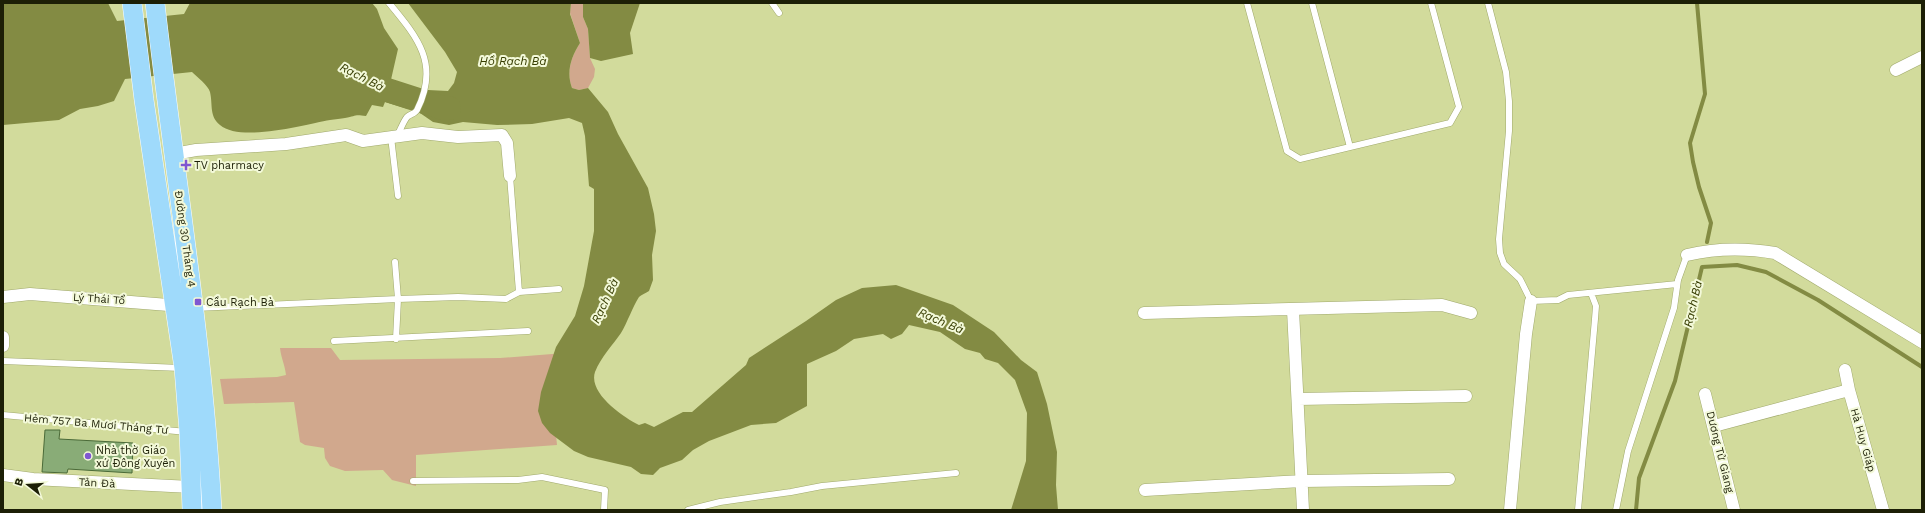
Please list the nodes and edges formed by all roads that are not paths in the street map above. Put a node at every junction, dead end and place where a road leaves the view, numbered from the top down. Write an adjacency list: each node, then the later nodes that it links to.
1 (132, 3): 26 (main road, Đường 30 Tháng 4)
2 (155, 3): 14 (main road, Đường 30 Tháng 4)
3 (389, 3): 12 (lane)
4 (772, 3): 9 (lane)
5 (1247, 3): 13 (lane)
6 (1312, 3): 13 (lane)
7 (1431, 3): 13 (lane)
8 (1488, 3): 25 (lane)
9 (779, 13)
10 (1922, 57): 11 (street)
11 (1896, 70)
12 (394, 137): 14 (street); 15 (street); 16 (lane)
13 (1350, 147)
14 (174, 154): 27 (main road, Đường 30 Tháng 4)
15 (510, 176): 21 (lane)
16 (398, 196)
17 (1687, 255): 19 (lane); 35 (street)
18 (394, 262): 24 (lane)
19 (1677, 284): 22 (lane); 63 (lane)
20 (560, 289): 21 (lane)
21 (519, 292): 24 (lane)
22 (1592, 293): 25 (lane); 62 (lane)
23 (3, 298): 26 (street, Lý Thái Tổ)
24 (398, 299): 27 (lane); 33 (lane)
25 (1531, 301): 61 (street)
26 (175, 305): 27 (street, Lý Thái Tổ); 38 (main road, Đường 30 Tháng 4)
27 (195, 308): 47 (main road, Đường 30 Tháng 4)
28 (1294, 310): 29 (street); 30 (street); 43 (street)
29 (1144, 313)
30 (1471, 313)
31 (528, 331): 33 (lane)
32 (3, 337): 36 (street)
33 (396, 339): 34 (lane)
34 (334, 341)
35 (1922, 342)
36 (3, 346)
37 (3, 361): 38 (lane)
38 (184, 368): 46 (main road, Đường 30 Tháng 4)
39 (1845, 370): 40 (street, Hà Huy Giáp)
40 (1849, 390): 45 (street); 65 (street, Hà Huy Giáp)
41 (1705, 394): 45 (street, Dương Tử Giang)
42 (1466, 396): 43 (street)
43 (1298, 399): 53 (street)
44 (3, 415): 46 (lane, Hẻm 757 Ba Mươi Tháng Tư)
45 (1714, 426): 64 (street, Dương Tử Giang)
46 (189, 432): 48 (main road, Đường 30 Tháng 4)
47 (209, 456): 48 (main road); 57 (main road, Đường 30 Tháng 4)
48 (190, 457): 54 (main road, Đường 30 Tháng 4)
49 (956, 473): 59 (lane)
50 (3, 474): 54 (street, Tản Đà)
51 (1449, 479): 53 (street)
52 (413, 481): 58 (lane)
53 (1302, 481): 55 (street); 60 (street)
54 (191, 488): 56 (main road, Đường 30 Tháng 4)
55 (1145, 490)
56 (192, 510)
57 (212, 510)
58 (604, 510)
59 (688, 510)
60 (1303, 510)
61 (1510, 510)
62 (1578, 510)
63 (1616, 510)
64 (1734, 510)
65 (1883, 510)

